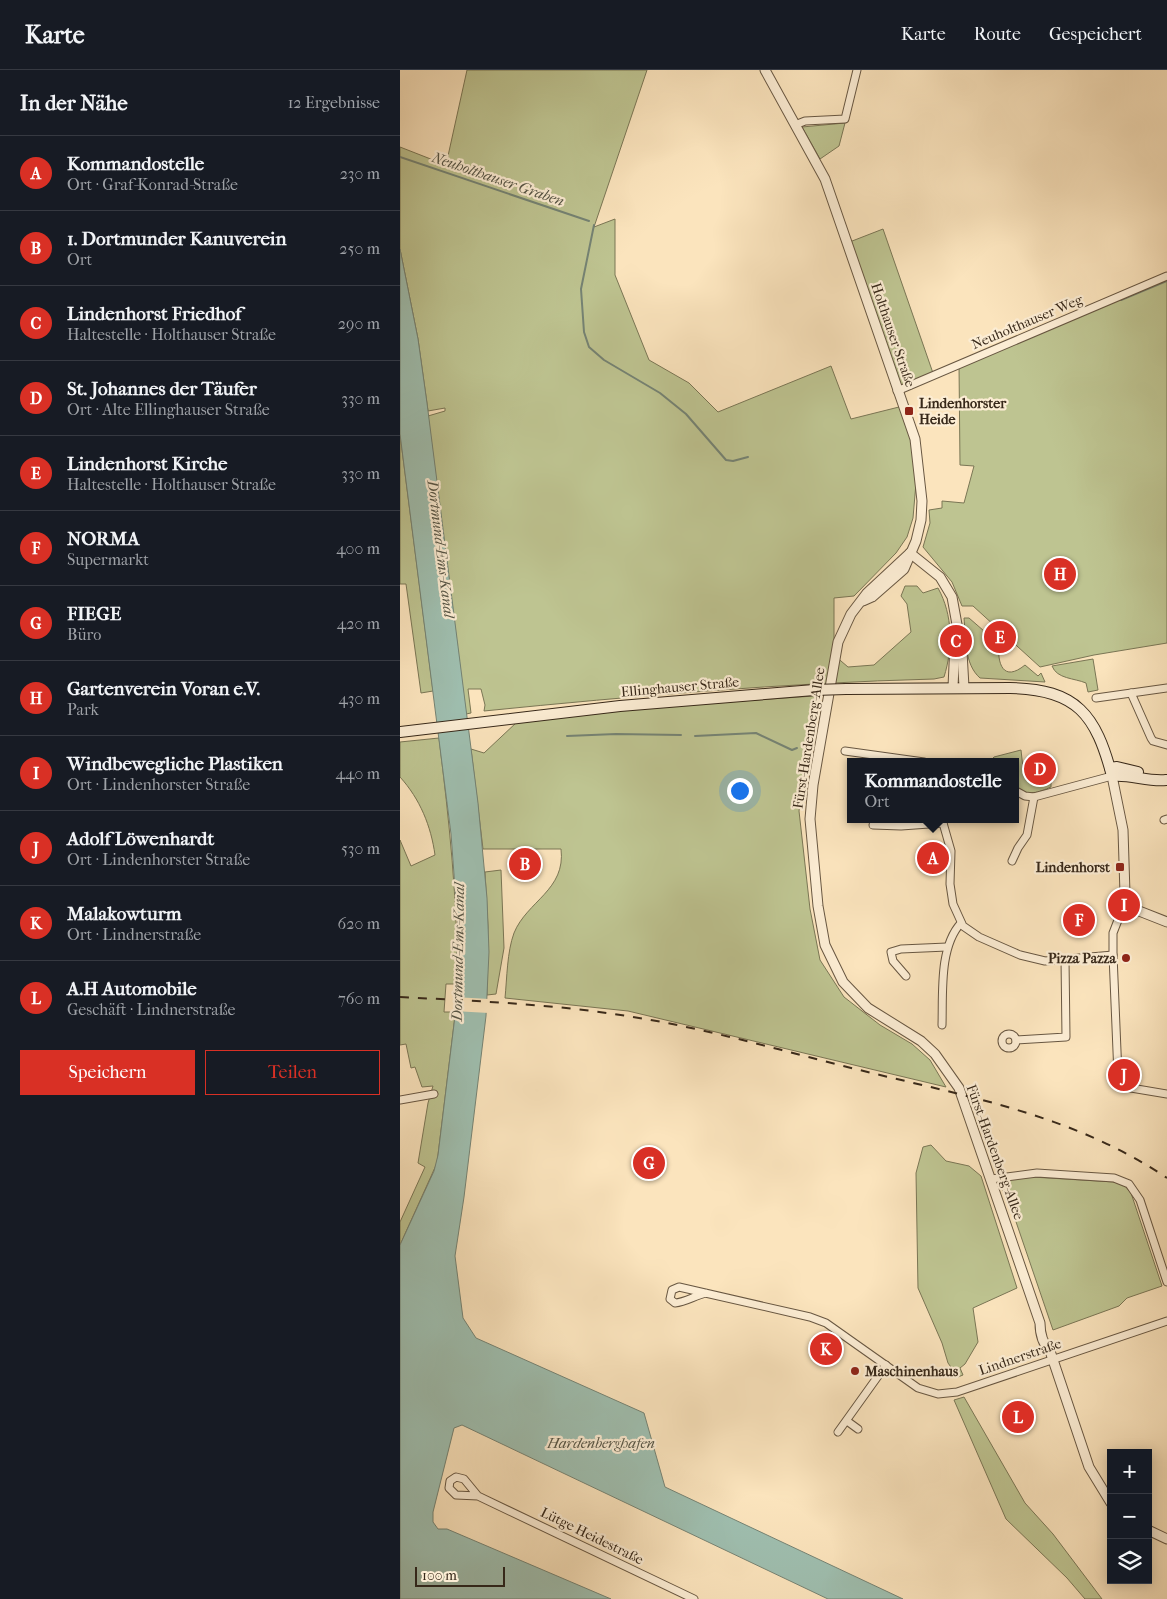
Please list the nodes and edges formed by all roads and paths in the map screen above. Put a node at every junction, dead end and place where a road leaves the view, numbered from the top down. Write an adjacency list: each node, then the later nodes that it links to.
1 (765, 70): 3 (street, Holthauser Straße)
2 (857, 70): 3 (street)
3 (795, 125): 5 (street, Holthauser Straße)
4 (1167, 276): 5 (street, Neuholthauser Weg)
5 (897, 391): 6 (street, Holthauser Straße)
6 (910, 553): 7 (street); 39 (street, Fürst-Hardenberg-Allee)
7 (958, 637): 8 (street); 9 (street)
8 (953, 687): 9 (main road, Ellinghauser Straße); 13 (main road, Ellinghauser Straße, bridge)
9 (964, 688): 17 (main road)
10 (1167, 688): 11 (street)
11 (1131, 693): 12 (street); 14 (street)
12 (1096, 698)
13 (400, 732)
14 (1167, 745)
15 (845, 751): 16 (street)
16 (895, 758)
17 (1111, 772): 18 (main road); 20 (street); 25 (street)
18 (1167, 780)
19 (1019, 793): 20 (street)
20 (1034, 797): 24 (street)
21 (927, 823): 23 (street)
22 (944, 823): 29 (street)
23 (873, 825)
24 (1012, 861)
25 (1125, 894): 26 (street); 27 (street)
26 (1134, 908): 27 (street); 28 (street)
27 (1120, 915): 31 (street)
28 (1167, 922)
29 (961, 923): 30 (street); 32 (street)
30 (947, 947): 33 (street); 34 (street)
31 (1113, 955): 32 (street); 37 (street)
32 (1065, 959): 35 (street)
33 (906, 976)
34 (942, 1025)
35 (1016, 1040)
36 (434, 1094): 38 (street)
37 (1167, 1094)
38 (400, 1100)
39 (991, 1179): 40 (street); 43 (street, Fürst-Hardenberg-Allee)
40 (1167, 1282)
41 (706, 1293): 44 (street, Lindnerstraße)
42 (1167, 1321): 43 (street, Lindnerstraße)
43 (1051, 1355): 44 (street, Lindnerstraße); 49 (street, Fürst-Hardenberg-Allee)
44 (886, 1365): 45 (street)
45 (847, 1421): 46 (street); 47 (street)
46 (858, 1429)
47 (838, 1432)
48 (478, 1496): 52 (street, Lütge Heidestraße)
49 (1107, 1496)
50 (1152, 1532): 51 (street)
51 (1167, 1539)
52 (694, 1599)

